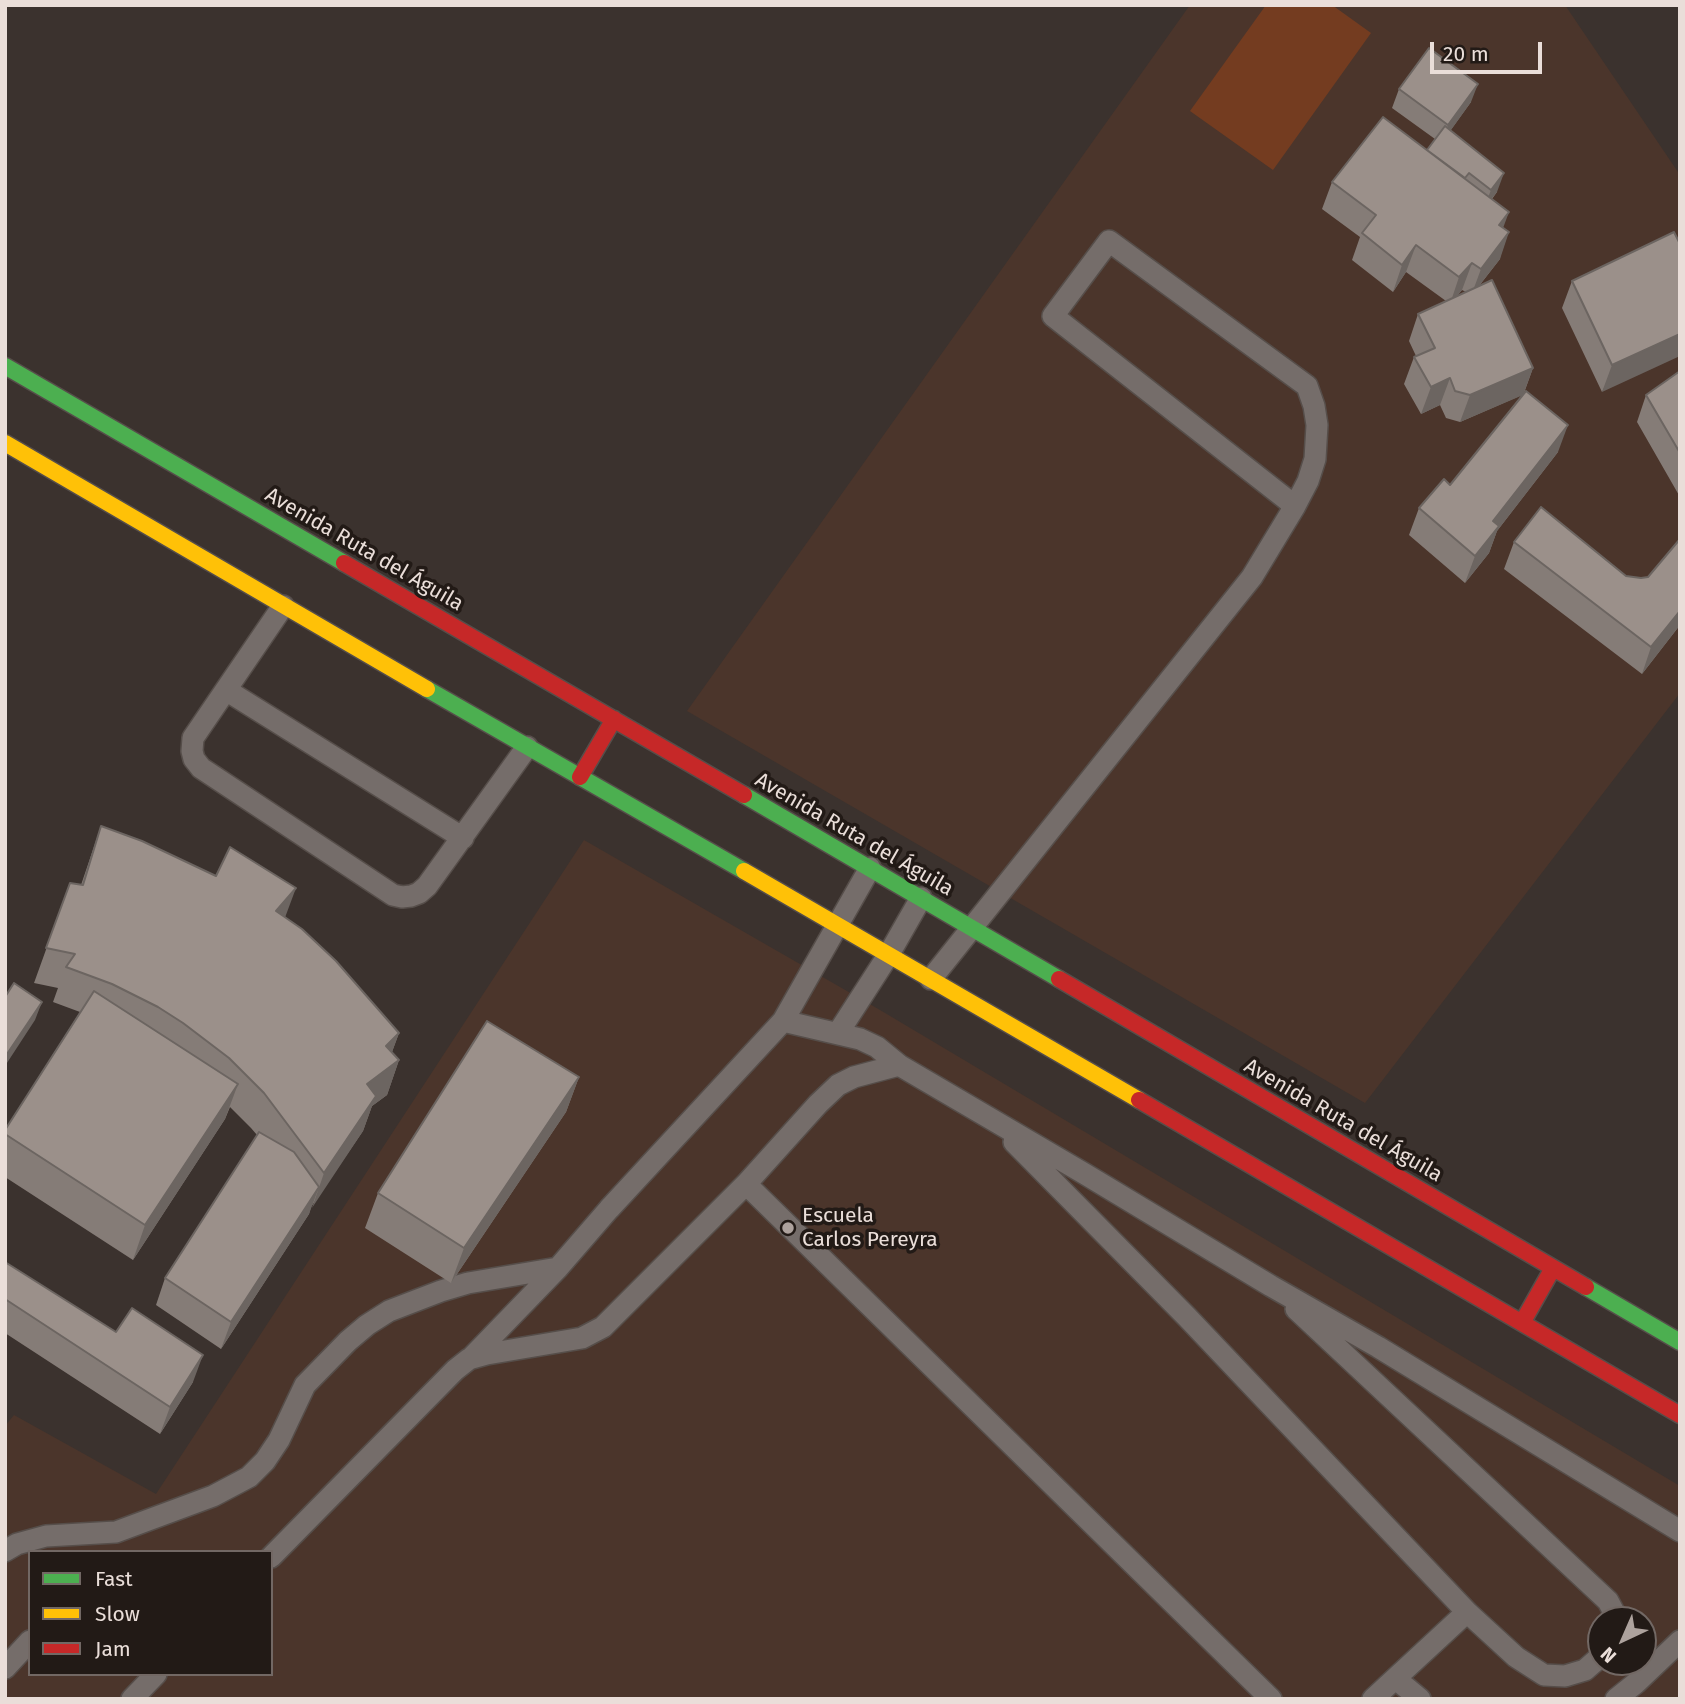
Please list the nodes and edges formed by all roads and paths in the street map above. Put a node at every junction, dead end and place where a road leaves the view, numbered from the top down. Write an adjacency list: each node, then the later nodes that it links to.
1 (5, 366): 6 (street, Avenida Ruta del Águila)
2 (5, 443): 4 (street)
3 (1294, 506): 3 (lane); 13 (lane)
4 (283, 606): 5 (lane); 7 (street)
5 (226, 690): 9 (lane); 9 (lane)
6 (614, 719): 8 (street); 10 (street, Avenida Ruta del Águila)
7 (527, 747): 8 (street); 9 (lane)
8 (580, 777): 12 (street)
9 (463, 838)
10 (870, 868): 11 (street, Avenida Ruta del Águila); 12 (lane)
11 (920, 898): 13 (street, Avenida Ruta del Águila); 14 (lane)
12 (838, 925): 14 (street); 16 (lane)
13 (971, 928): 15 (lane); 22 (street, Avenida Ruta del Águila)
14 (889, 954): 15 (street); 17 (lane)
15 (931, 979): 24 (street)
16 (783, 1021): 17 (lane); 21 (lane)
17 (838, 1032): 18 (lane)
18 (898, 1065): 19 (lane); 20 (lane)
19 (996, 1123): 23 (lane); 34 (lane)
20 (746, 1184): 26 (lane); 42 (lane)
21 (558, 1268): 26 (lane); 29 (lane)
22 (1553, 1268): 24 (street); 25 (street, Avenida Ruta del Águila)
23 (1271, 1286): 28 (lane); 33 (lane)
24 (1522, 1323): 27 (street)
25 (1680, 1342)
26 (469, 1359): 32 (lane)
27 (1680, 1415)
28 (1680, 1531)
29 (116, 1532): 30 (lane); 31 (lane)
30 (5, 1550)
31 (102, 1550)
32 (273, 1555)
33 (1611, 1606)
34 (1467, 1612): 38 (lane); 40 (lane)
35 (1680, 1641): 45 (lane)
36 (28, 1643): 37 (lane)
37 (5, 1668)
38 (1587, 1668)
39 (154, 1676): 41 (lane)
40 (1396, 1679): 43 (lane); 44 (lane)
41 (132, 1699)
42 (1271, 1699)
43 (1373, 1699)
44 (1420, 1699)
45 (1616, 1699)

